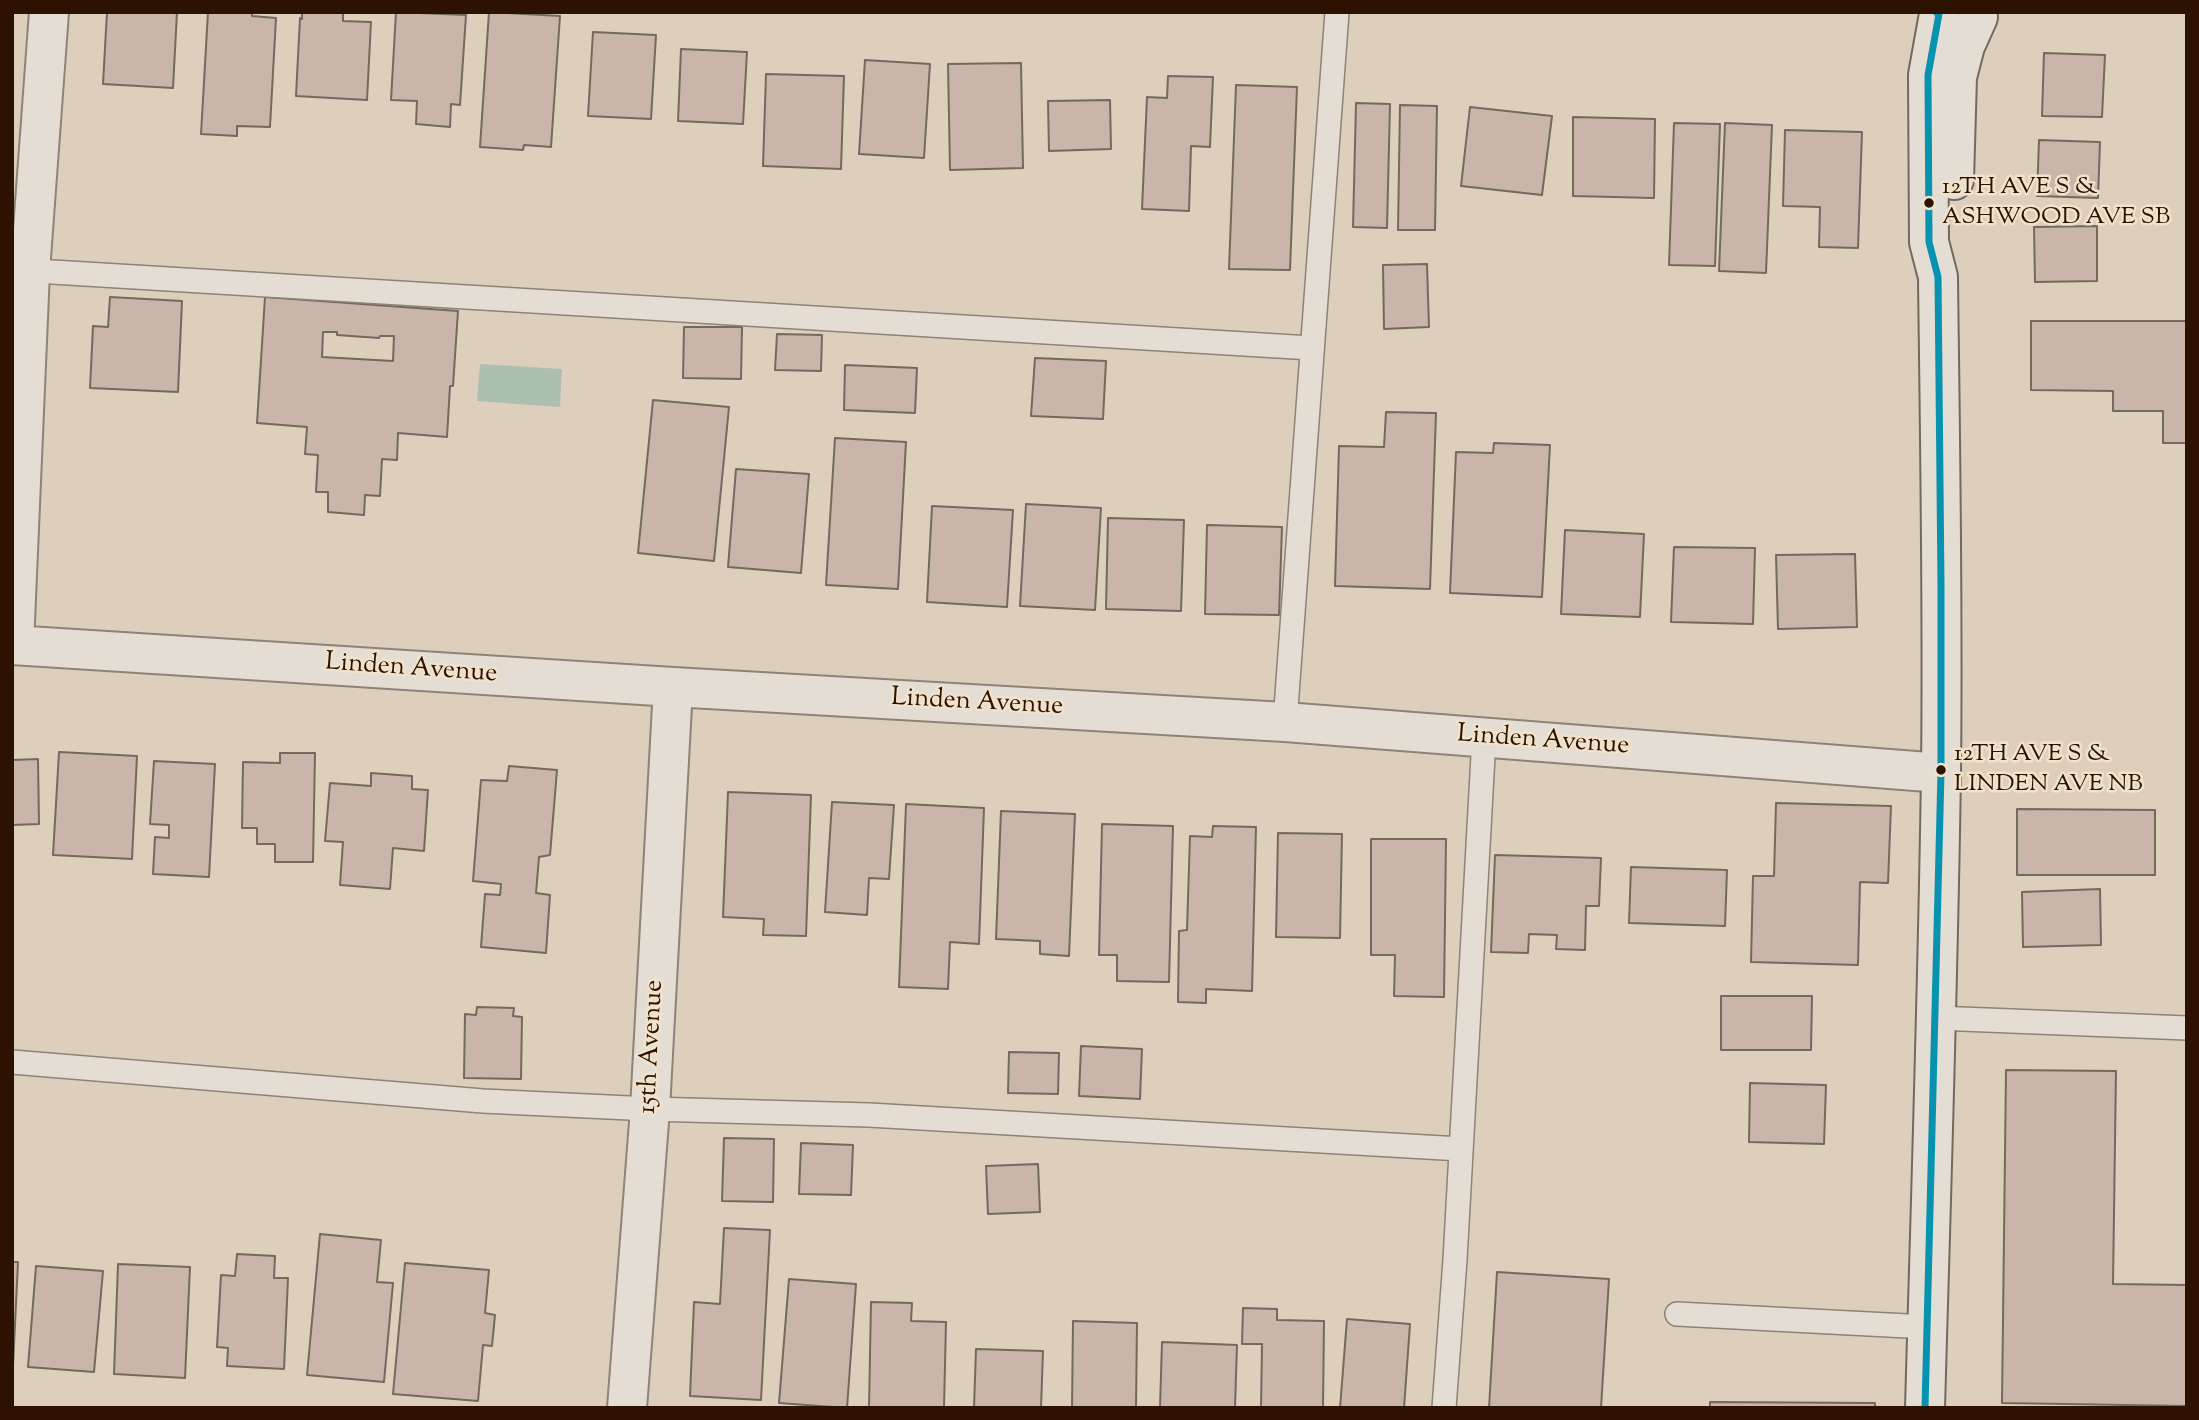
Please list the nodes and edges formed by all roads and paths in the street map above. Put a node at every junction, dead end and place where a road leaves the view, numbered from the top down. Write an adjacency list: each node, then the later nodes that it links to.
1 (49, 12): 5 (street)
2 (1337, 12): 7 (lane)
3 (1937, 13): 4 (street); 6 (street)
4 (1981, 15): 6 (street)
5 (21, 270): 7 (lane); 8 (street)
6 (1938, 277): 12 (street)
7 (1311, 348): 10 (lane)
8 (13, 645): 9 (street, Linden Avenue)
9 (673, 687): 10 (street, Linden Avenue); 16 (street, 15th Avenue)
10 (1285, 722): 11 (street, Linden Avenue)
11 (1484, 738): 12 (street, Linden Avenue); 17 (lane)
12 (1941, 772): 13 (street)
13 (1936, 1018): 14 (lane); 19 (street)
14 (2187, 1028)
15 (12, 1062): 16 (lane)
16 (650, 1110): 17 (lane); 20 (street, 15th Avenue)
17 (1461, 1149): 21 (lane)
18 (1677, 1314): 19 (lane)
19 (1927, 1327): 22 (street)
20 (627, 1408)
21 (1444, 1408)
22 (1925, 1408)

